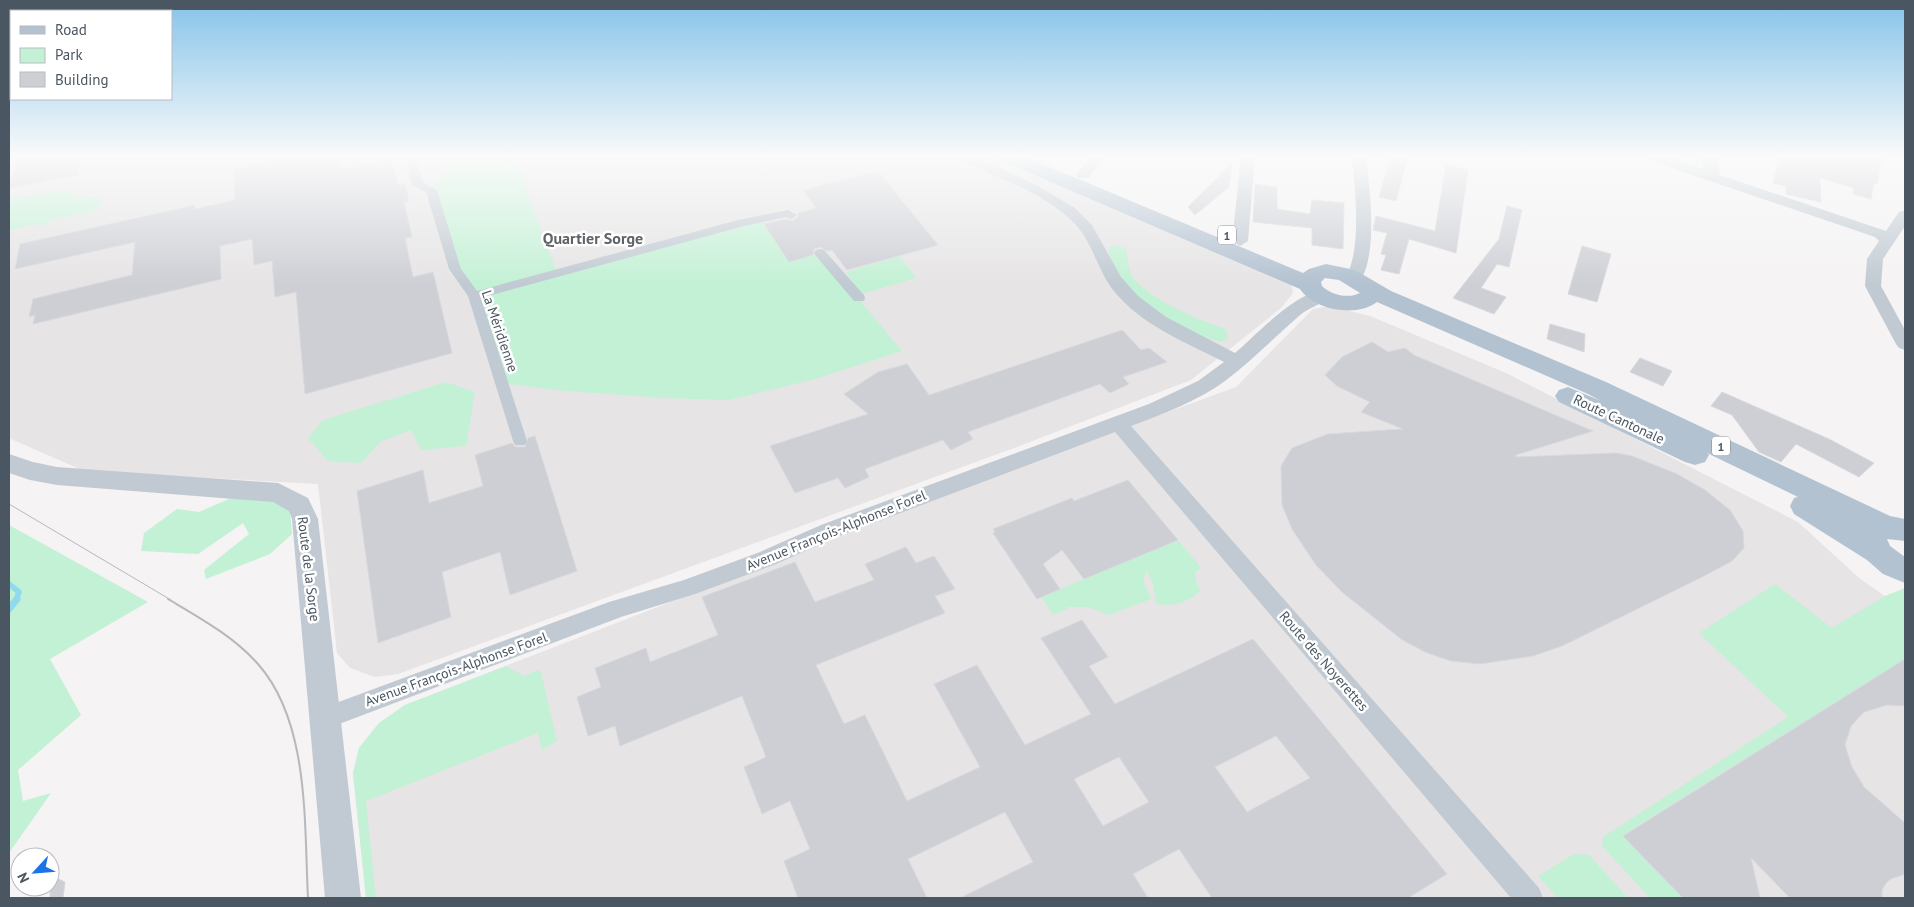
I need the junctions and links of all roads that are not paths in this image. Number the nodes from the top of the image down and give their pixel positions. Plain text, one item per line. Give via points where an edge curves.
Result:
1 (433, 199) edge
2 (1047, 199) edge
3 (1106, 199) edge
4 (1141, 199) edge
5 (1244, 199) edge
6 (1364, 199) edge
7 (1779, 199) edge
8 (791, 215) dead end
9 (1905, 215) edge
10 (1240, 241) junction
11 (1888, 242) junction
12 (1905, 243) edge
13 (820, 253) dead end
14 (1329, 272) junction
15 (1315, 290) junction
16 (1360, 290) junction
17 (474, 296) junction
18 (859, 298) dead end
19 (1905, 344) edge
20 (1238, 362) junction
21 (1118, 423) junction
22 (520, 441) dead end
23 (9, 463) edge
24 (1889, 536) edge
25 (1905, 571) edge
26 (326, 718) junction
27 (343, 898) edge
28 (1530, 898) edge

1 - 17 street, La Méridienne via 455,268
2 - 20 street via 1071,212 1095,239 1114,279 1134,303
3 - 15 main road, 1
4 - 10 main road, 1
5 - 10 street
6 - 16 street
7 - 11 street via 1881,234
8 - 17 street via 742,223
9 - 11 street
10 - 14 main road, 1
11 - 12 street
11 - 19 street via 1875,259 1873,286
13 - 18 street
14 - 15 main road via 1313,276
14 - 16 main road
15 - 16 main road
15 - 20 street, Avenue François-Alphonse Forel via 1304,304
16 - 24 main road, Route Cantonale / 1 via 1606,392
17 - 22 street, La Méridienne
20 - 21 street, Avenue François-Alphonse Forel via 1205,385
21 - 26 street, Avenue François-Alphonse Forel via 829,531 768,558 687,588 617,609
21 - 28 street, Route des Noyerettes
23 - 26 street, Route de la Sorge via 30,471 66,477 278,493 298,505 305,519
24 - 25 main road, Route Cantonale via 1885,560
26 - 27 street, Route de la Sorge

